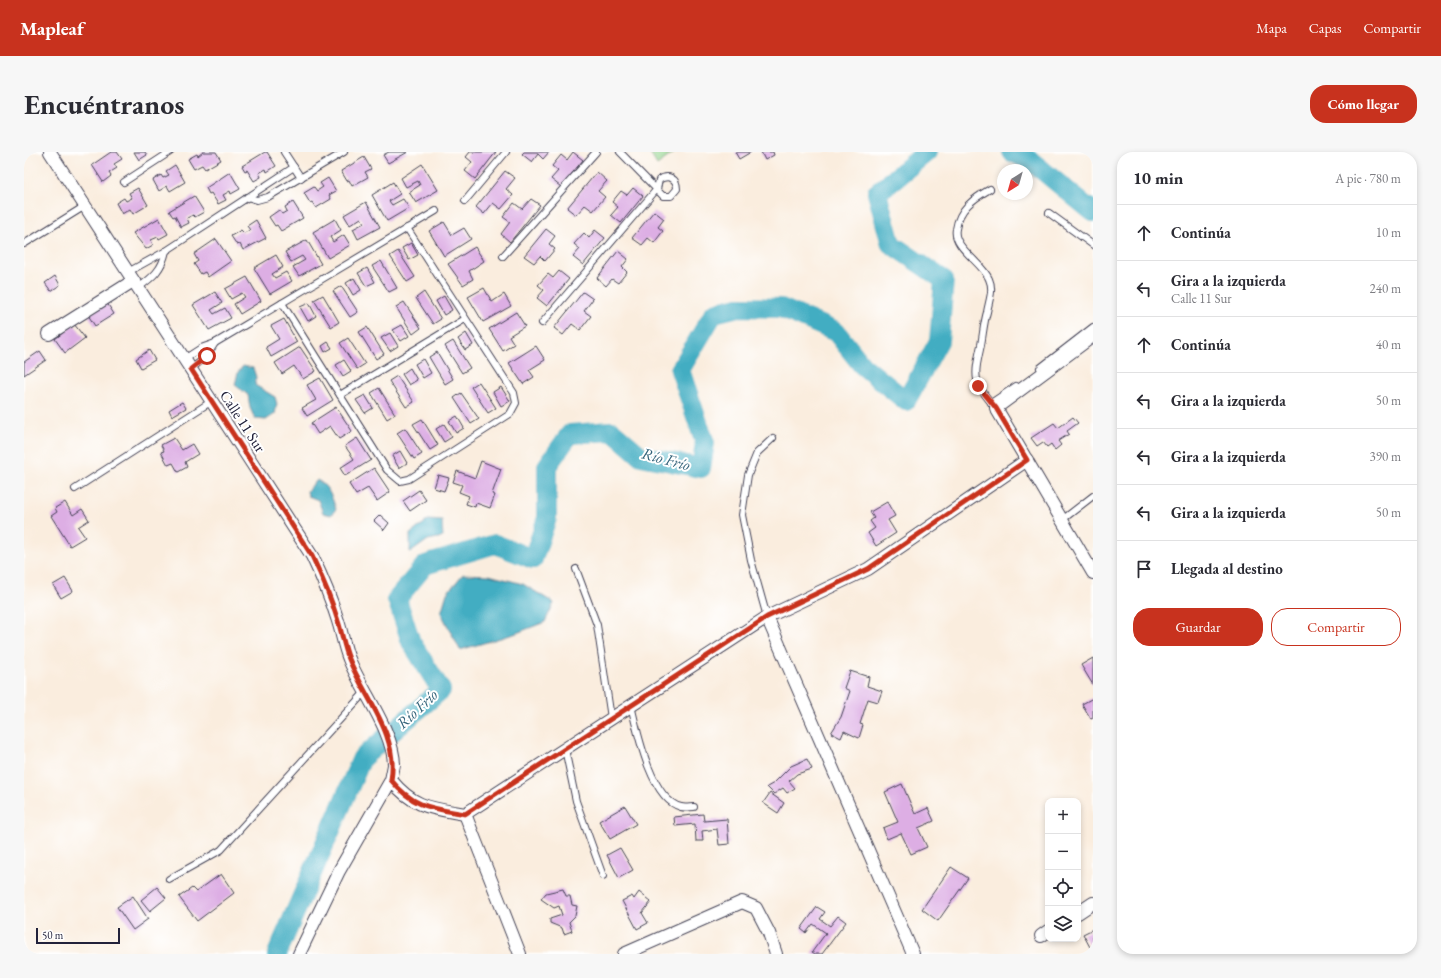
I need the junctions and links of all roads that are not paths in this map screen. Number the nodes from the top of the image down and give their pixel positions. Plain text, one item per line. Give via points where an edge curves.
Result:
1 (50, 152) edge
2 (170, 152) edge
3 (284, 152) edge
4 (344, 152) edge
5 (506, 152) edge
6 (596, 152) edge
7 (620, 152) edge
8 (294, 167) junction
9 (301, 178) junction
10 (124, 182) dead end
11 (990, 189) dead end
12 (247, 197) junction
13 (465, 201) dead end
14 (85, 206) junction
15 (436, 211) dead end
16 (1049, 213) dead end
17 (407, 228) junction
18 (24, 244) edge
19 (1093, 245) edge
20 (166, 251) junction
21 (503, 256) dead end
22 (133, 280) junction
23 (282, 303) junction
24 (465, 319) junction
25 (542, 324) dead end
26 (1093, 327) edge
27 (49, 334) dead end
28 (1093, 336) edge
29 (215, 343) junction
30 (188, 364) junction
31 (340, 395) junction
32 (212, 401) junction
33 (994, 405) junction
34 (773, 438) dead end
35 (1027, 460) junction
36 (74, 489) dead end
37 (1093, 496) edge
38 (1062, 520) junction
39 (576, 569) dead end
40 (1093, 573) edge
41 (767, 617) junction
42 (365, 692) junction
43 (631, 705) junction
44 (611, 718) junction
45 (564, 749) junction
46 (391, 780) junction
47 (694, 808) dead end
48 (465, 814) junction
49 (603, 876) dead end
50 (169, 879) dead end
51 (1093, 903) edge
52 (1081, 911) edge
53 (299, 954) edge
54 (520, 954) edge
55 (624, 954) edge
56 (776, 954) edge
57 (913, 954) edge

1 - 14 street, Calle 11 Sur
2 - 10 lane
3 - 8 lane
4 - 9 lane
5 - 13 lane
6 - 21 lane
7 - 25 lane via 657,188
8 - 9 lane
8 - 12 lane
9 - 12 lane via 268,197 257,200
11 - 33 lane via 974,198 961,213 955,231 957,241 989,278 992,293 975,370 978,386
12 - 20 lane
14 - 18 lane
14 - 22 street, Calle 11 Sur
15 - 17 lane
16 - 19 lane
17 - 23 lane
17 - 24 lane
20 - 22 lane
20 - 22 lane via 155,276
22 - 27 street
22 - 30 street, Calle 11 Sur
23 - 29 lane
23 - 31 lane
24 - 31 lane
24 - 31 lane via 514,393 516,403 510,414 409,479 400,481 387,470
26 - 33 lane
28 - 33 street
29 - 30 lane via 201,348
29 - 30 lane via 207,356
30 - 32 street, Calle 11 Sur
32 - 36 lane
32 - 42 street, Calle 11 Sur via 312,556 336,613 348,657
33 - 35 street
34 - 41 lane via 757,453 748,475 742,515 750,560
35 - 38 street
35 - 41 street via 868,569
37 - 38 lane
38 - 40 street
39 - 44 lane via 597,624
41 - 43 street
41 - 57 street
42 - 46 street, Calle 11 Sur via 392,750 394,765
42 - 50 lane via 221,850
43 - 44 street
43 - 47 lane via 641,749 648,768 662,792 674,804
44 - 45 street
45 - 48 street
45 - 49 lane via 576,801
46 - 48 street via 400,792 412,801
46 - 53 street via 339,871
48 - 54 street
51 - 52 street
55 - 56 street via 742,902 756,908

